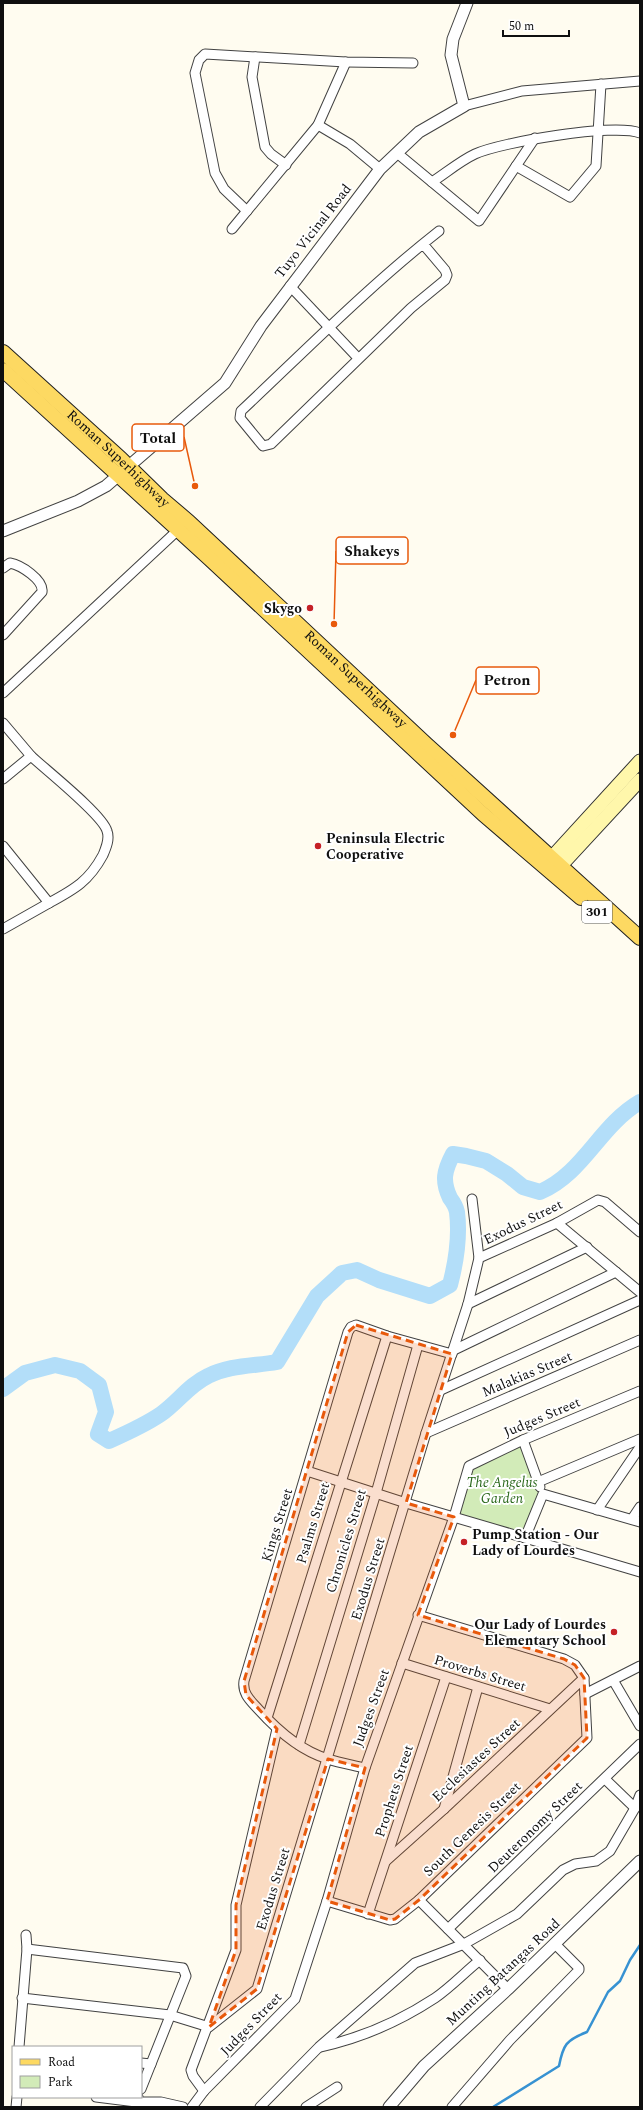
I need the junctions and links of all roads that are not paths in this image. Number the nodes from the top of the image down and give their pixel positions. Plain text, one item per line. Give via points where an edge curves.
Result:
1 (467, 3) edge
2 (255, 57) junction
3 (346, 62) junction
4 (412, 63) dead end
5 (640, 81) edge
6 (601, 84) junction
7 (464, 106) junction
8 (318, 125) junction
9 (598, 131) junction
10 (640, 133) edge
11 (535, 138) junction
12 (397, 153) junction
13 (286, 165) junction
14 (516, 166) junction
15 (380, 169) junction
16 (432, 182) junction
17 (247, 211) junction
18 (232, 230) dead end
19 (440, 231) dead end
20 (423, 244) junction
21 (290, 286) junction
22 (330, 328) junction
23 (3, 352) edge
24 (358, 358) junction
25 (3, 370) edge
26 (123, 471) junction
27 (178, 530) junction
28 (3, 531) edge
29 (3, 568) edge
30 (3, 635) edge
31 (3, 693) edge
32 (3, 723) edge
33 (31, 756) junction
34 (640, 762) edge
35 (3, 779) edge
36 (640, 780) edge
37 (3, 846) edge
38 (552, 866) junction
39 (49, 903) junction
40 (3, 928) edge
41 (640, 938) edge
42 (640, 950) edge
43 (472, 1199) dead end
44 (557, 1223) junction
45 (640, 1232) edge
46 (587, 1247) junction
47 (478, 1258) junction
48 (616, 1272) junction
49 (640, 1292) edge
50 (640, 1300) edge
51 (468, 1304) junction
52 (387, 1336) junction
53 (640, 1340) edge
54 (418, 1345) junction
55 (453, 1352) junction
56 (441, 1390) junction
57 (640, 1391) edge
58 (426, 1433) junction
59 (640, 1439) edge
60 (524, 1440) junction
61 (640, 1446) edge
62 (308, 1471) junction
63 (341, 1482) junction
64 (538, 1482) junction
65 (376, 1492) junction
66 (543, 1494) junction
67 (406, 1503) junction
68 (640, 1507) edge
69 (598, 1510) junction
70 (454, 1517) junction
71 (636, 1520) edge
72 (526, 1538) junction
73 (640, 1572) edge
74 (418, 1615) junction
75 (402, 1663) junction
76 (640, 1666) edge
77 (446, 1677) junction
78 (584, 1678) junction
79 (613, 1680) junction
80 (478, 1687) junction
81 (585, 1694) junction
82 (550, 1709) junction
83 (638, 1716) edge
84 (267, 1718) junction
85 (640, 1726) edge
86 (277, 1729) junction
87 (640, 1744) edge
88 (298, 1745) junction
89 (328, 1759) junction
90 (365, 1768) junction
91 (605, 1779) junction
92 (640, 1795) edge
93 (635, 1808) junction
94 (443, 1810) junction
95 (640, 1860) edge
96 (386, 1861) junction
97 (419, 1900) junction
98 (327, 1901) junction
99 (368, 1914) junction
100 (448, 1929) junction
101 (26, 1935) dead end
102 (464, 1944) junction
103 (555, 1944) junction
104 (27, 1949) junction
105 (480, 1960) junction
106 (508, 1989) junction
107 (22, 1998) junction
108 (170, 2015) junction
109 (209, 2027) junction
110 (19, 2046) edge
111 (319, 2047) junction
112 (142, 2063) edge
113 (152, 2064) junction
114 (142, 2087) edge
115 (337, 2087) dead end
116 (204, 2091) junction
117 (116, 2098) edge
118 (137, 2099) edge
119 (183, 2107) edge
120 (192, 2107) edge
121 (260, 2107) edge
122 (306, 2107) edge
123 (388, 2107) edge
124 (452, 2107) edge

1 - 7 street via 453,39 451,56
2 - 3 street
2 - 13 street via 252,77 265,147
2 - 17 street via 205,54 199,60 195,73 215,173 224,189
3 - 4 street
3 - 8 street
5 - 6 street
6 - 7 street via 522,91
6 - 9 street
7 - 12 street, Tuyo Vicinal Road via 419,132
8 - 13 street
8 - 15 street via 355,148
9 - 10 street
9 - 11 street
9 - 14 street via 596,166 570,197
11 - 14 street
11 - 16 street via 475,154
12 - 15 street, Tuyo Vicinal Road
12 - 16 street
13 - 17 street
14 - 16 street via 479,221
15 - 21 street, Tuyo Vicinal Road
17 - 18 street
19 - 20 street
20 - 22 street via 382,277
20 - 24 street via 445,270 445,280
21 - 22 street
21 - 26 street, Tuyo Vicinal Road via 225,383
22 - 24 street
22 - 24 street via 241,411 240,418 263,446 271,444
23 - 26 main road, Roman Superhighway / 301
25 - 26 main road, Roman Superhighway / 301
26 - 27 main road, Roman Superhighway / 301
26 - 28 street, Tuyo Vicinal Road via 106,486 78,502
26 - 38 main road, Roman Superhighway / 301
27 - 31 street
27 - 38 main road, Roman Superhighway / 301 via 483,814
29 - 30 street via 15,564 40,581 43,587 42,592
32 - 33 street
33 - 35 street
33 - 39 street via 91,810 108,831 108,842 95,869 77,888
34 - 38 main road
36 - 38 main road
37 - 39 street
38 - 41 main road, Roman Superhighway / 301
38 - 42 main road, Roman Superhighway / 301
39 - 40 street
43 - 47 street
44 - 45 street, Exodus Street via 598,1200 605,1202
44 - 46 street
44 - 47 street, Exodus Street
46 - 48 street
46 - 51 street
47 - 51 street, Exodus Street
48 - 49 street
48 - 55 street
50 - 56 street
51 - 55 street, Exodus Street
52 - 54 street, Kings Street
52 - 62 street, Kings Street via 356,1325 348,1332
52 - 63 street, Psalms Street
53 - 58 street, Malakias Street
54 - 55 street, Kings Street
54 - 65 street, Chronicles Street
55 - 56 street, Exodus Street
56 - 58 street, Exodus Street
57 - 60 street, Judges Street
58 - 67 street, Exodus Street
59 - 64 street
60 - 64 street
60 - 70 street, Judges Street via 469,1466
61 - 69 street
62 - 63 street
62 - 84 street, Kings Street via 244,1681 246,1695
63 - 65 street
63 - 84 street, Psalms Street
64 - 66 street
65 - 67 street
65 - 88 street, Chronicles Street
66 - 69 street
66 - 72 street
67 - 70 street
67 - 89 street, Exodus Street
68 - 71 street
69 - 71 street
70 - 72 street
70 - 74 street, Judges Street
72 - 73 street
74 - 75 street, Judges Street
74 - 78 street via 564,1659 575,1665
75 - 77 street, Proverbs Street
75 - 90 street, Judges Street
76 - 79 street
77 - 80 street, Proverbs Street
77 - 96 street, Prophets Street
78 - 81 street, South Genesis Street
78 - 82 street, Ecclesiastes Street
79 - 81 street
79 - 83 street
80 - 82 street, Proverbs Street
80 - 94 street
81 - 97 street, South Genesis Street via 587,1738
82 - 94 street, Ecclesiastes Street
83 - 85 street
84 - 86 street, Kings Street
86 - 88 street, Kings Street
86 - 109 street via 236,1905 236,1950
87 - 91 street, Deuteronomy Street
88 - 89 street, Kings Street
89 - 90 street, Kings Street
89 - 109 street, Exodus Street via 257,1989
90 - 98 street, Judges Street
91 - 93 street
91 - 100 street, Deuteronomy Street
92 - 93 street
93 - 102 street via 610,1851 596,1861 575,1864 563,1870 516,1914
94 - 96 street, Ecclesiastes Street
95 - 103 street, Munting Batangas Road
96 - 99 street, Prophets Street
97 - 99 street, South Genesis Street via 395,1919
97 - 100 street
98 - 99 street, South Genesis Street
98 - 116 street, Judges Street via 295,1999
100 - 102 street
101 - 104 street
102 - 105 street
102 - 111 street via 415,1963
103 - 106 street, Munting Batangas Road
103 - 124 street via 579,1970 510,2040
104 - 107 street
104 - 108 street via 183,1968 186,1976
105 - 106 street
105 - 111 street via 436,1997 394,2022 348,2041
106 - 123 street, Munting Batangas Road via 424,2066
107 - 108 street
107 - 110 street
108 - 109 street
108 - 113 street
109 - 116 street via 191,2070
111 - 121 street
112 - 113 street
113 - 114 street
115 - 122 street
116 - 120 street, Judges Street
117 - 118 street
118 - 119 street

